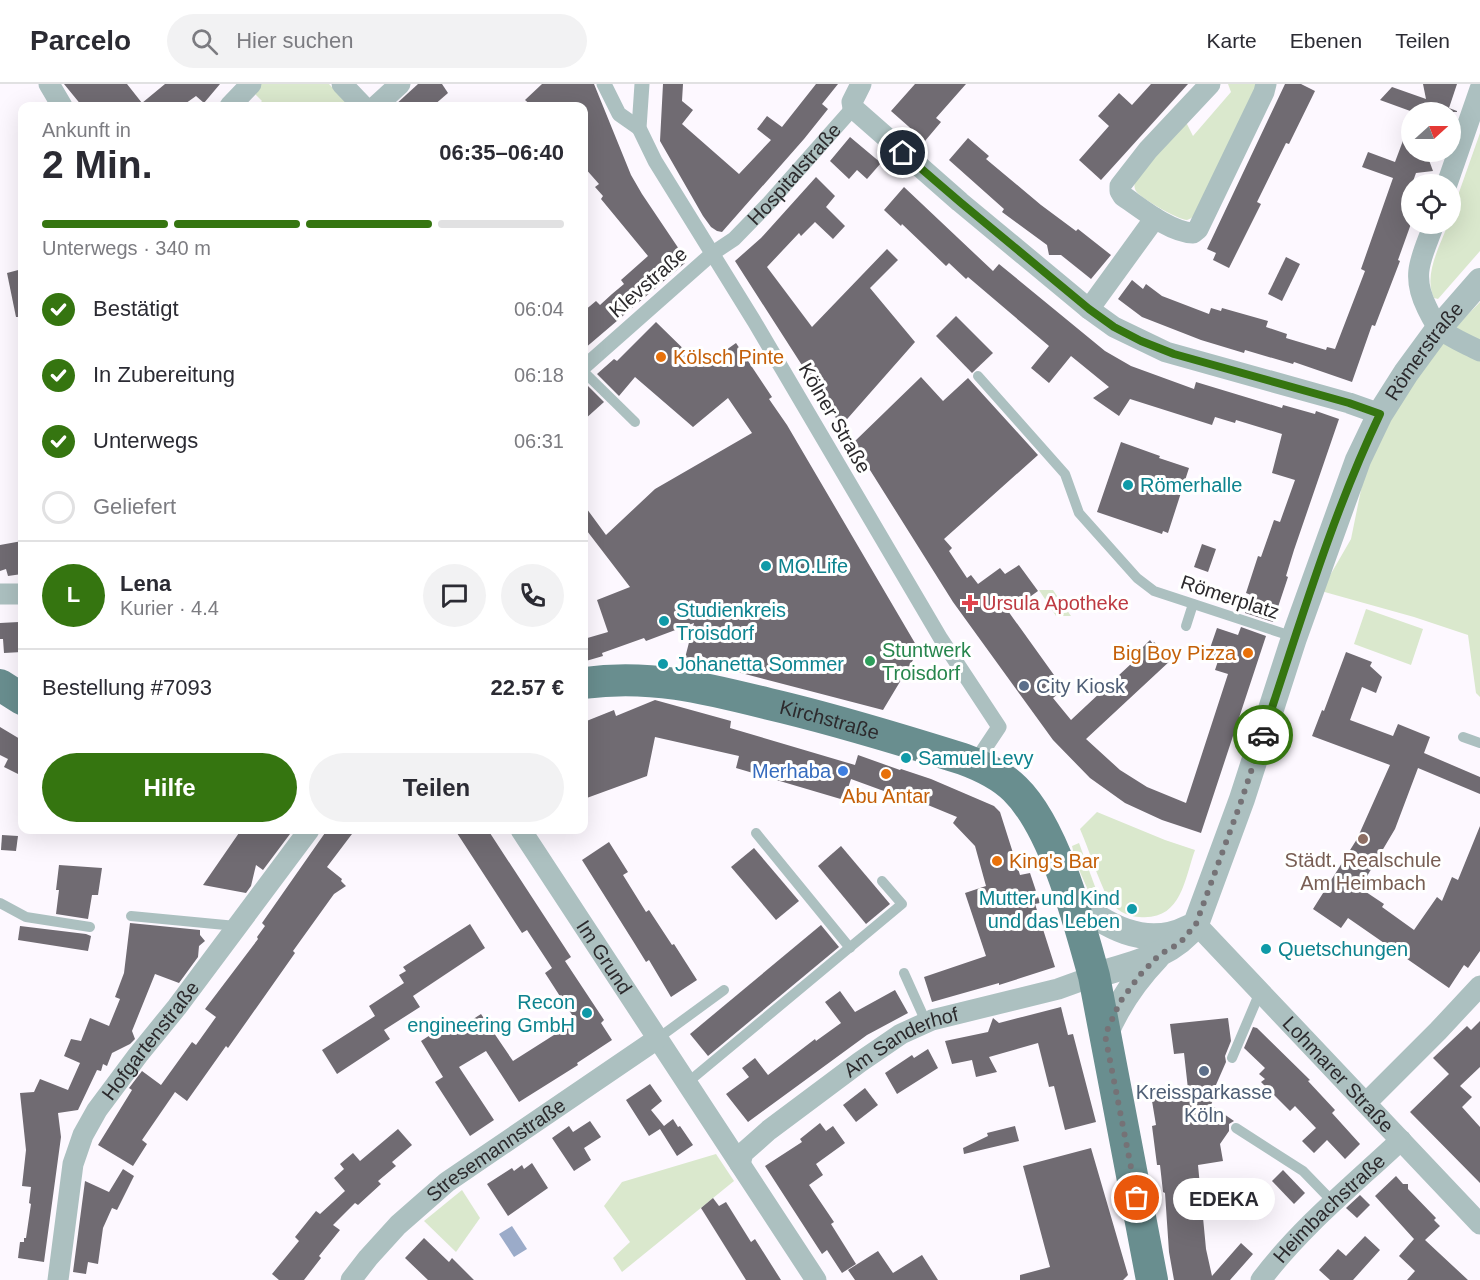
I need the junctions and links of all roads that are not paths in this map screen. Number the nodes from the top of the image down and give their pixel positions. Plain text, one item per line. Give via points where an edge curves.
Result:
1 (49, 84) edge
2 (251, 84) edge
3 (342, 84) edge
4 (400, 84) edge
5 (604, 84) edge
6 (642, 84) edge
7 (861, 84) edge
8 (1210, 84) edge
9 (1266, 84) edge
10 (1480, 89) edge
11 (60, 102) edge
12 (234, 102) edge
13 (359, 102) edge
14 (380, 102) edge
15 (853, 108) junction
16 (639, 128) junction
17 (1450, 174) edge
18 (1155, 218) junction
19 (1431, 234) edge
20 (713, 253) junction
21 (1480, 281) edge
22 (1089, 309) junction
23 (1438, 328) junction
24 (1480, 351) edge
25 (588, 363) edge
26 (588, 376) edge
27 (978, 376) dead end
28 (1380, 414) junction
29 (635, 423) dead end
30 (0, 594) edge
31 (18, 594) edge
32 (1193, 604) junction
33 (1186, 626) dead end
34 (1294, 638) junction
35 (588, 683) edge
36 (0, 685) edge
37 (18, 696) edge
38 (1463, 737) dead end
39 (1480, 743) edge
40 (975, 763) junction
41 (306, 834) edge
42 (523, 834) edge
43 (756, 834) dead end
44 (882, 881) dead end
45 (1070, 898) junction
46 (0, 903) edge
47 (131, 916) dead end
48 (1196, 924) junction
49 (236, 926) junction
50 (90, 927) dead end
51 (850, 948) junction
52 (1159, 955) junction
53 (904, 973) dead end
54 (1094, 976) junction
55 (1480, 986) edge
56 (724, 990) dead end
57 (1260, 992) junction
58 (926, 1022) junction
59 (1105, 1035) junction
60 (657, 1040) junction
61 (1232, 1058) dead end
62 (687, 1083) junction
63 (1366, 1103) junction
64 (1236, 1128) dead end
65 (1401, 1140) junction
66 (740, 1164) junction
67 (1334, 1203) junction
68 (1480, 1224) edge
69 (358, 1277) edge
70 (58, 1280) edge
71 (816, 1280) edge
72 (1152, 1280) edge
73 (1261, 1280) edge

1 - 11 street
2 - 12 street
3 - 13 street
4 - 14 street
5 - 16 street via 619,114
6 - 16 street, Kölner Straße
7 - 15 street, Hospitalstraße
8 - 18 street via 1120,186 1123,195
9 - 18 street via 1198,229 1186,233
10 - 17 street
15 - 20 street, Hospitalstraße via 734,239
15 - 22 street
16 - 20 street, Kölner Straße via 654,161
18 - 22 street
19 - 23 street via 1418,271 1418,285
20 - 25 street, Klevstraße
20 - 40 street, Kölner Straße via 941,639 999,727
21 - 23 street, Römerstraße
22 - 28 street via 1114,327 1166,352
23 - 24 street
23 - 28 street, Römerstraße
26 - 29 lane
27 - 32 lane, Römerplatz via 1065,474 1079,513 1137,578 1154,591
28 - 34 street, Römerstraße via 1358,460
30 - 31 street
32 - 33 lane
32 - 34 lane, Römerplatz
34 - 48 street, Römerstraße
35 - 40 main road, Kirchstraße via 698,675 796,710
36 - 37 main road
38 - 39 lane
40 - 45 main road, Kirchstraße via 1015,788 1033,811
41 - 49 street, Hofgartenstraße
42 - 60 street, Im Grund
43 - 51 lane
44 - 51 lane via 902,904
45 - 48 street via 1109,926 1131,934 1172,935
45 - 54 main road, Kirchstraße
46 - 50 lane via 26,916
47 - 49 lane
48 - 52 street, Römerstraße via 1180,943
48 - 57 street, Lohmarer Straße
49 - 70 street, Hofgartenstraße via 100,1106 83,1135 73,1164
51 - 62 lane
52 - 54 street, Römerstraße
52 - 59 street via 1128,990
53 - 58 lane
54 - 58 street, Am Sanderhof via 1058,989
54 - 59 main road, Kirchstraße
55 - 63 street
56 - 60 lane
57 - 61 lane
57 - 63 street, Lohmarer Straße
58 - 66 street, Am Sanderhof via 881,1047 769,1130 743,1153
59 - 72 main road, Kirchstraße
60 - 62 street, Im Grund
60 - 69 street, Stresemannstraße via 447,1182 398,1225
62 - 66 street, Im Grund
63 - 65 street, Lohmarer Straße
64 - 67 lane via 1303,1171
65 - 67 street, Heimbachstraße
65 - 68 street, Lohmarer Straße
66 - 71 street, Im Grund
67 - 73 street, Heimbachstraße

